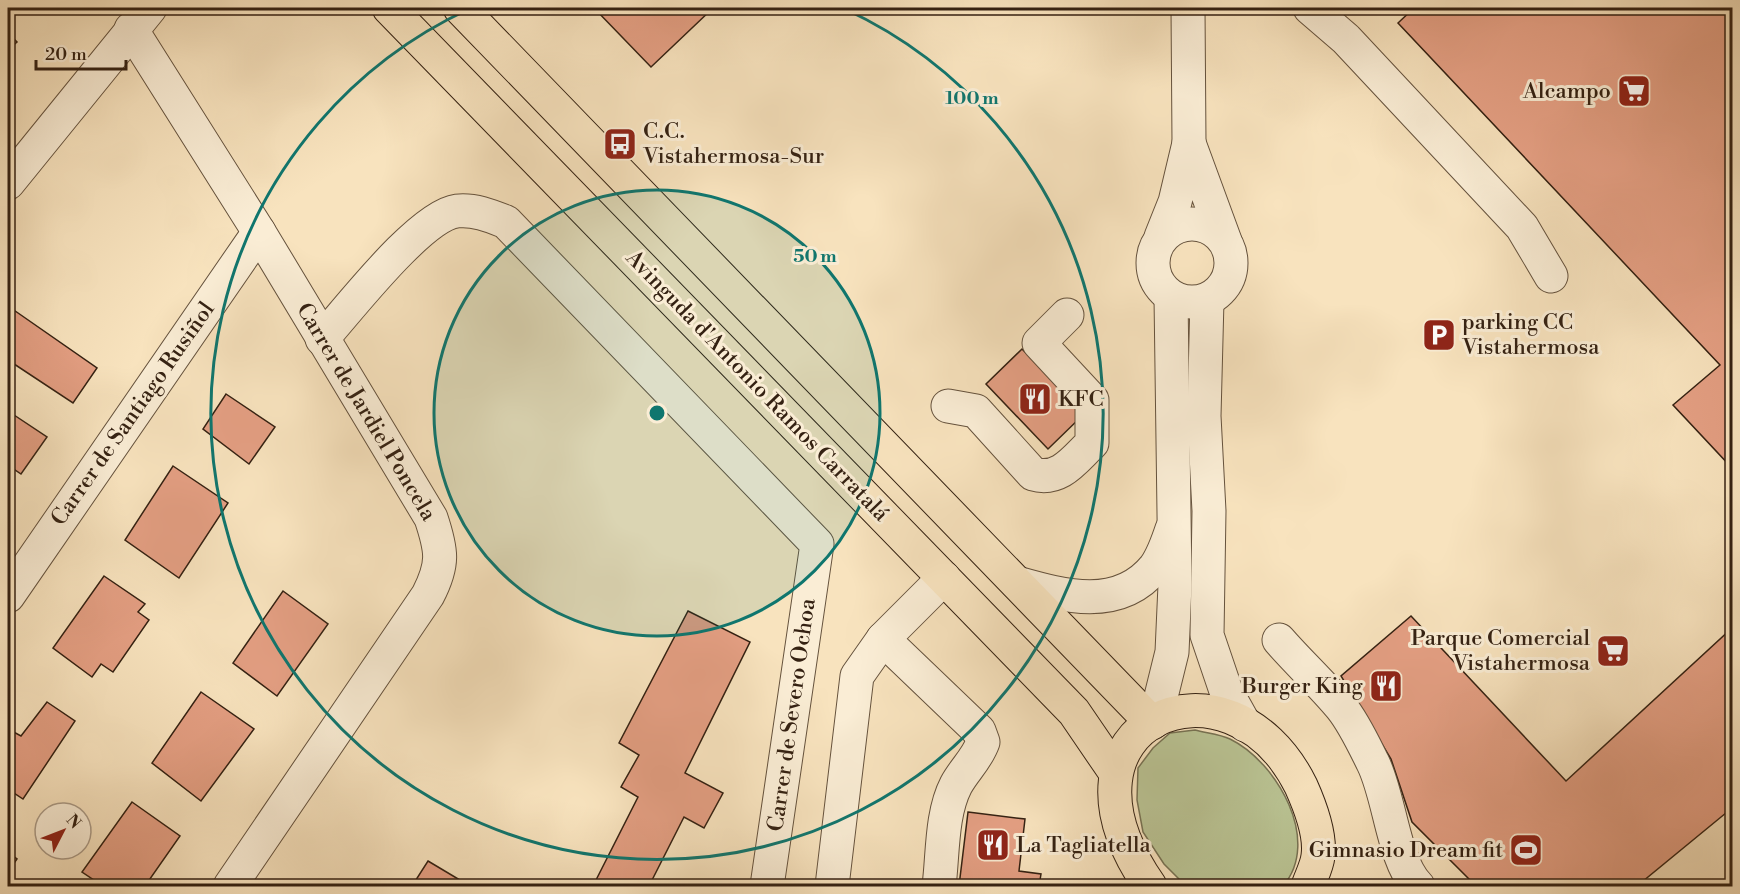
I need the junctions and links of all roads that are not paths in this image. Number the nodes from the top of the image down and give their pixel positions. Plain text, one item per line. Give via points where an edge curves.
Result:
1 (389, 8) edge
2 (460, 8) edge
3 (1188, 8) edge
4 (1328, 14) edge
5 (140, 18) edge
6 (1190, 143) junction
7 (8, 183) edge
8 (259, 232) junction
9 (1161, 237) junction
10 (1225, 241) junction
11 (1551, 276) dead end
12 (1171, 297) junction
13 (1207, 300) junction
14 (1067, 315) dead end
15 (322, 339) junction
16 (948, 406) dead end
17 (1176, 519) junction
18 (944, 578) junction
19 (1017, 583) junction
20 (8, 596) edge
21 (883, 639) junction
22 (1279, 640) dead end
23 (1153, 722) junction
24 (1245, 725) junction
25 (1116, 772) junction
26 (1313, 872) edge
27 (230, 886) edge
28 (767, 886) edge
29 (832, 886) edge
30 (939, 886) edge
31 (1150, 886) edge
32 (1335, 886) edge
33 (1418, 886) edge

1 - 18 main road, Avinguda d'Antonio Ramos Carratalá
2 - 19 main road
3 - 6 street
4 - 11 street via 1346,39 1522,226
5 - 7 street
5 - 8 street, Carrer de Jardiel Poncela
6 - 9 street via 1175,202
6 - 10 street
8 - 15 street, Carrer de Jardiel Poncela
8 - 20 street, Carrer de Santiago Rusiñol
9 - 10 street via 1173,228 1201,224 1215,230
9 - 12 street via 1152,261 1154,276
10 - 13 street via 1232,265 1228,279
12 - 13 street via 1189,302
12 - 17 street
13 - 24 street via 1207,635 1226,691
14 - 16 street via 1039,343 1092,400 1092,443 1058,474 1045,478 1033,474 975,411
15 - 27 street, Carrer de Jardiel Poncela via 431,518 440,546 440,572
15 - 28 street, Carrer de Severo Ochoa via 434,220 457,211 481,213 506,222 817,544
17 - 19 street via 1155,567 1136,584 1106,597 1064,597
17 - 23 street via 1172,652
18 - 21 street
18 - 25 main road, Avinguda d'Antonio Ramos Carratalá via 1074,712
19 - 23 main road
21 - 29 street via 857,676
21 - 30 street via 979,731 983,742 950,802
22 - 33 street via 1342,708 1358,735 1389,805 1403,863
23 - 24 main road via 1170,713 1204,711
23 - 25 main road via 1124,750
24 - 26 main road via 1273,747 1293,772 1307,800 1315,828
25 - 31 main road via 1113,796 1118,826 1132,860
26 - 32 main road

